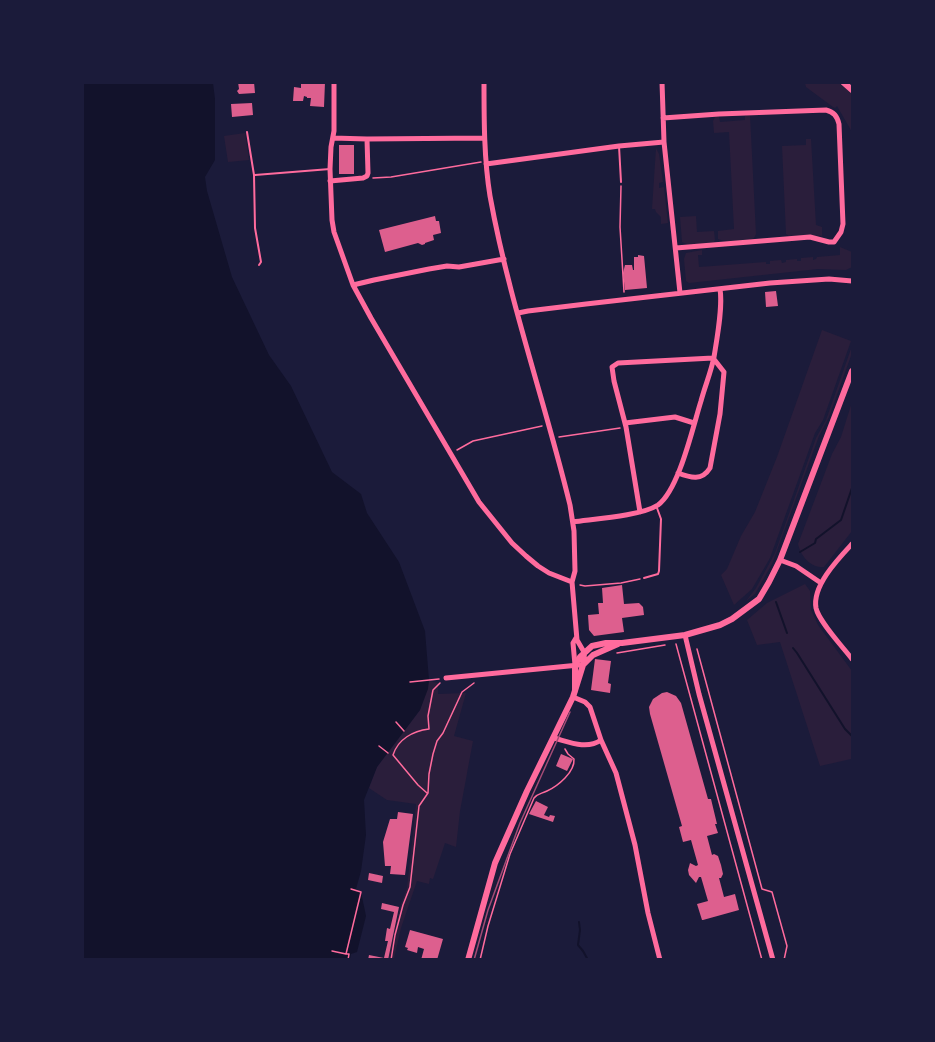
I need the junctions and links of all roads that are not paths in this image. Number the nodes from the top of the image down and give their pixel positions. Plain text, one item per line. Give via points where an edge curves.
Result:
1 (334, 82) edge
2 (484, 82) edge
3 (662, 82) edge
4 (843, 82) edge
5 (852, 90) edge
6 (663, 118) junction
7 (247, 132) dead end
8 (333, 138) junction
9 (484, 138) junction
10 (367, 139) junction
11 (664, 142) junction
12 (619, 146) junction
13 (486, 162) junction
14 (330, 169) junction
15 (254, 176) junction
16 (330, 181) junction
17 (621, 182) road end
18 (676, 248) junction
19 (504, 259) junction
20 (259, 265) dead end
21 (852, 281) edge
22 (353, 285) junction
23 (720, 289) junction
24 (680, 293) junction
25 (518, 313) junction
26 (713, 358) junction
27 (852, 371) edge
28 (694, 423) junction
29 (625, 425) junction
30 (678, 473) junction
31 (656, 506) junction
32 (640, 512) junction
33 (573, 522) junction
34 (852, 544) edge
35 (780, 560) junction
36 (644, 578) road end
37 (572, 582) junction
38 (821, 583) junction
39 (685, 634) junction
40 (577, 636) junction
41 (622, 643) junction
42 (584, 652) junction
43 (852, 658) edge
44 (575, 665) junction
45 (583, 665) junction
46 (446, 678) road end
47 (574, 694) junction
48 (554, 738) junction
49 (601, 740) junction
50 (468, 960) edge
51 (660, 960) edge
52 (772, 960) edge

1 - 8 street
2 - 9 street
3 - 6 street
4 - 5 street
6 - 11 street
6 - 18 street via 826,110 838,118 840,136 843,224 834,242 810,237
7 - 15 lane
8 - 10 street
8 - 14 street
9 - 10 street
9 - 13 street
10 - 16 street via 367,176
11 - 12 street
11 - 18 street
12 - 13 street
12 - 17 lane
13 - 19 street
14 - 15 lane
14 - 16 street
15 - 20 lane
16 - 22 street via 334,232
18 - 24 street
19 - 22 street
19 - 25 street
21 - 23 street via 801,280
22 - 37 street via 479,502 512,543 537,566
23 - 24 street
23 - 26 street
24 - 25 street
25 - 33 street
26 - 28 street
26 - 29 street via 618,363 612,367
26 - 30 street via 724,376 711,464 701,477
27 - 35 street
28 - 29 street via 675,417
28 - 30 street
29 - 32 street
30 - 31 street via 666,498
31 - 32 street
31 - 36 lane via 661,519 659,571
32 - 33 street
33 - 37 street
34 - 38 street
35 - 38 street
35 - 39 street via 759,599 720,625
37 - 40 street
38 - 43 street via 816,610
39 - 41 street
39 - 52 street
40 - 42 street
40 - 44 street via 573,643
41 - 42 street via 595,646
41 - 45 street via 593,655
42 - 44 street
42 - 45 street
44 - 45 street
44 - 46 street
44 - 47 street
45 - 47 street
47 - 48 street
47 - 49 street via 590,707
48 - 49 street via 576,745
48 - 50 street via 495,863
49 - 51 street via 619,784

